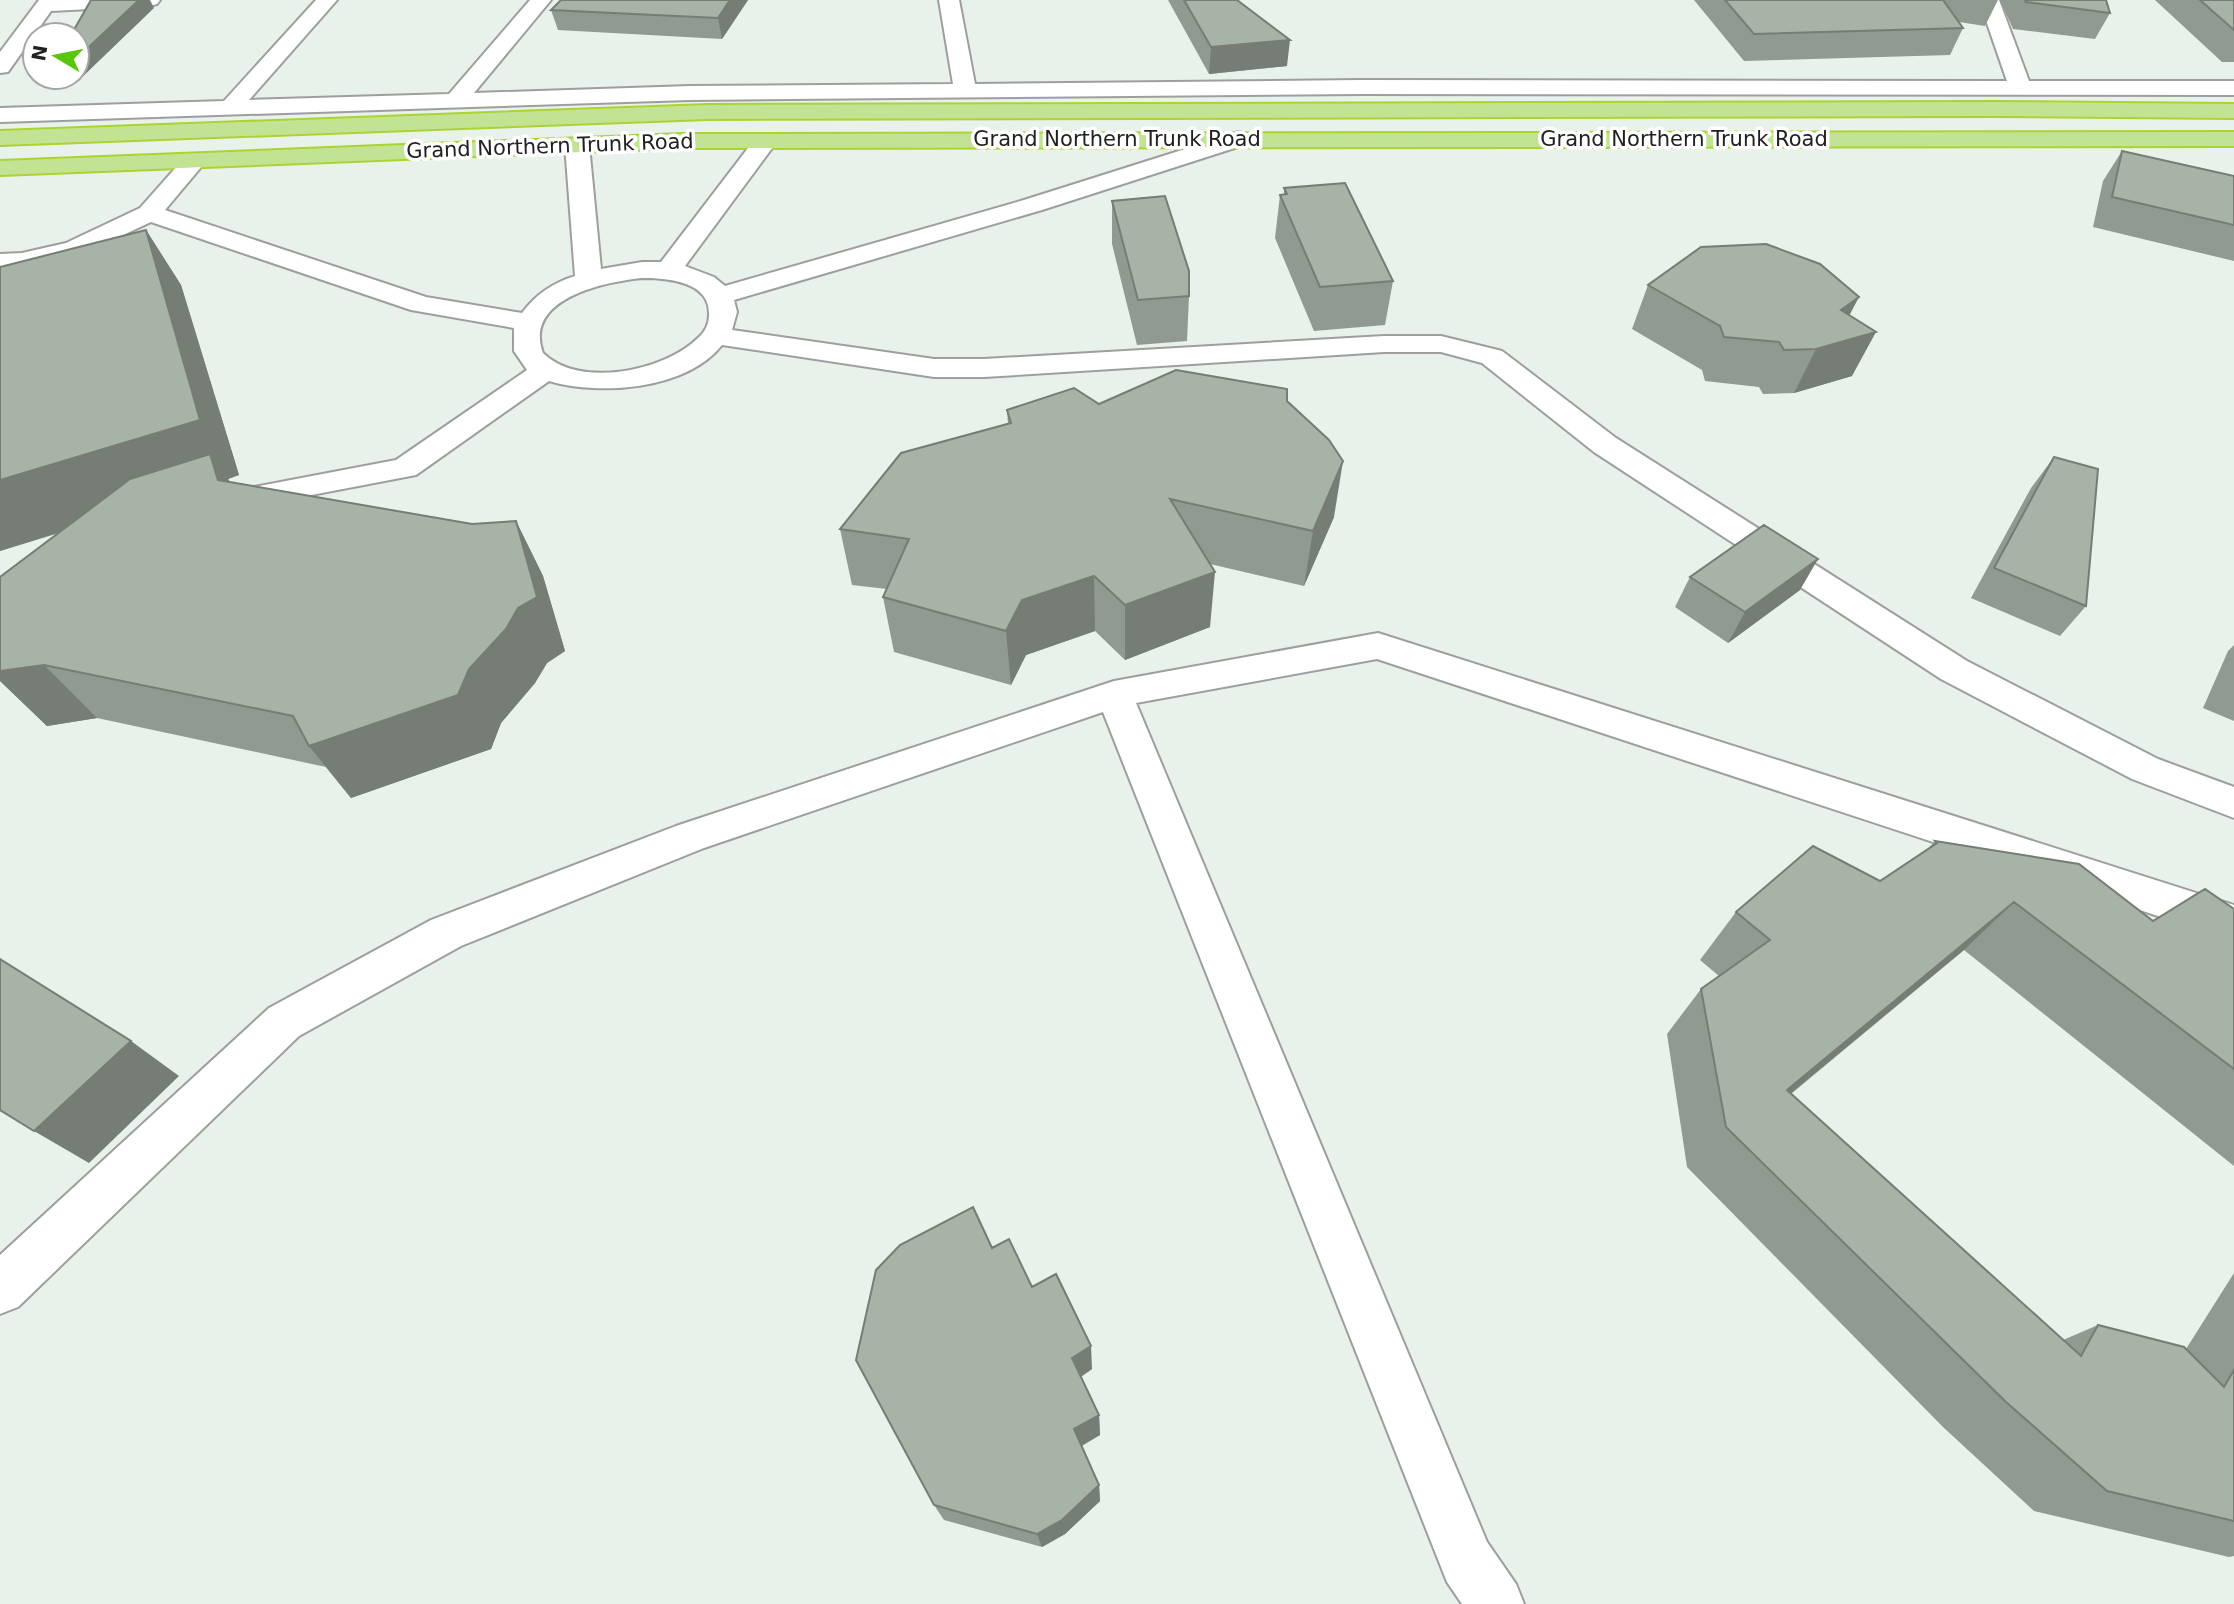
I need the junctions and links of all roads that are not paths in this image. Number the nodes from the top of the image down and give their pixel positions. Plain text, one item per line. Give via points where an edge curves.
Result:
1 (150, 0) edge
2 (327, 0) edge
3 (541, 0) edge
4 (949, 0) edge
5 (1989, 0) edge
6 (48, 2) edge
7 (0, 67) edge
8 (2020, 88) junction
9 (2234, 88) edge
10 (965, 90) junction
11 (456, 100) junction
12 (232, 106) junction
13 (2234, 111) edge
14 (0, 115) edge
15 (0, 138) edge
16 (1239, 139) junction
17 (2234, 139) edge
18 (766, 140) junction
19 (578, 145) junction
20 (195, 160) junction
21 (0, 168) edge
22 (149, 213) junction
23 (0, 262) edge
24 (668, 271) junction
25 (589, 279) junction
26 (719, 296) junction
27 (529, 322) junction
28 (716, 336) junction
29 (546, 370) junction
30 (206, 509) edge
31 (1114, 694) junction
32 (2234, 803) edge
33 (2234, 923) edge
34 (0, 1289) edge
35 (1477, 1590) edge

1 - 6 street
2 - 12 street
3 - 11 street
4 - 10 street
5 - 8 street
6 - 7 street
8 - 9 street
8 - 10 street
10 - 11 street
11 - 12 street
12 - 14 street
13 - 15 highway, Grand Northern Trunk Road via 708,112
16 - 17 highway, Grand Northern Trunk Road
16 - 18 highway, Grand Northern Trunk Road
16 - 26 street via 1033,205
18 - 19 highway, Grand Northern Trunk Road
18 - 24 street
19 - 20 highway, Grand Northern Trunk Road
19 - 25 street
20 - 21 highway, Grand Northern Trunk Road
20 - 22 street
22 - 23 street via 74,249
22 - 27 street via 421,304
24 - 25 street via 615,272
24 - 26 street via 699,280
25 - 27 street via 542,305
26 - 28 street via 723,322
27 - 29 street via 525,340 531,357
28 - 29 street via 698,354 638,378 572,379
28 - 32 street via 934,368 1384,344 1441,344 1492,357 1605,445 1954,670 2145,769
29 - 30 street via 405,468 232,500
31 - 33 street via 1378,646
31 - 34 street via 690,837 446,933 284,1022
31 - 35 street

